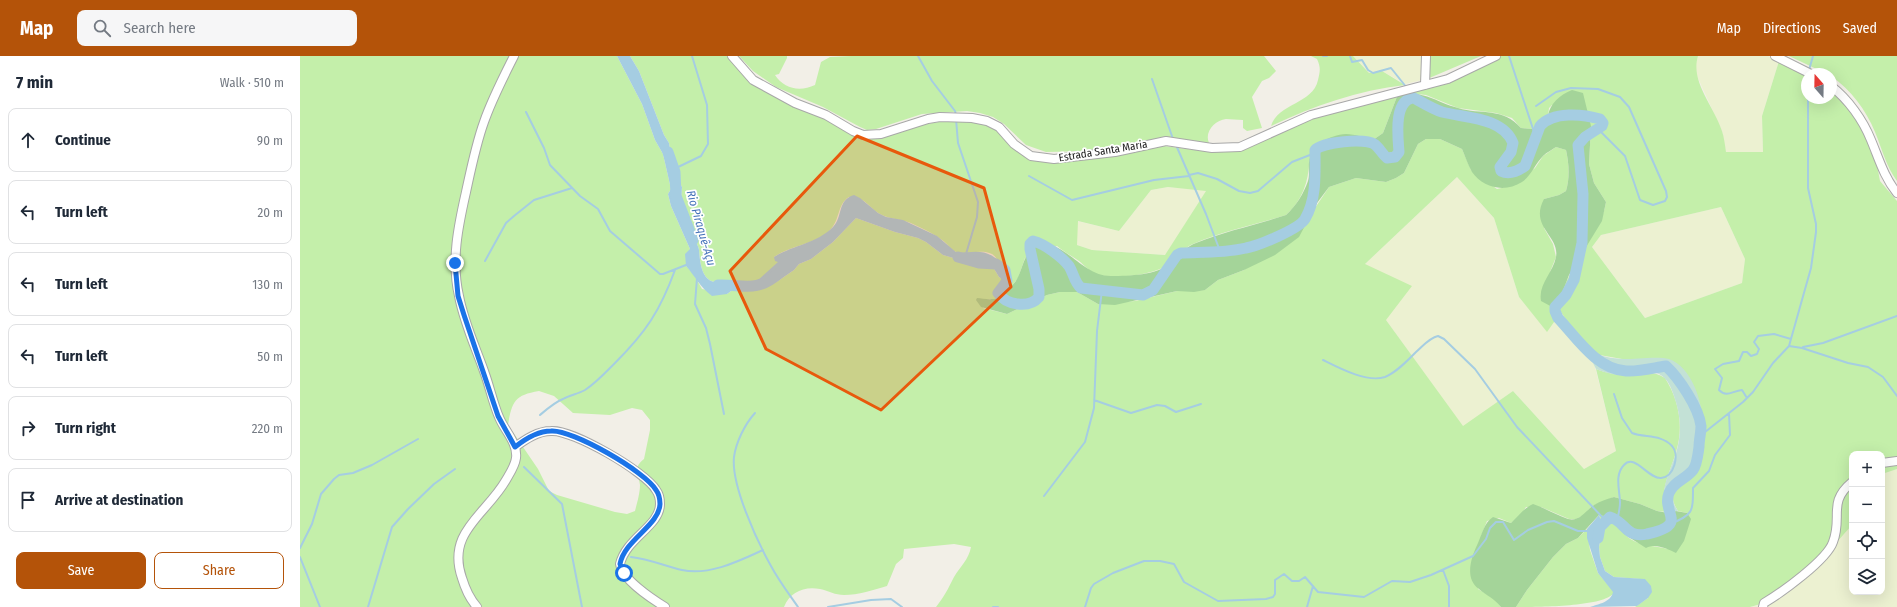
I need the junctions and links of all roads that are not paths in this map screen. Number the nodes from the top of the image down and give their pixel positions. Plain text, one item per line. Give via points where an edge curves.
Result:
1 (514, 56) edge
2 (732, 56) edge
3 (1426, 56) edge
4 (1496, 56) edge
5 (1775, 56) edge
6 (1801, 69) edge
7 (1425, 85) junction
8 (1837, 92) edge
9 (1897, 193) edge
10 (515, 447) junction
11 (1897, 461) edge
12 (1885, 463) edge
13 (1849, 485) edge
14 (477, 607) edge
15 (665, 607) edge
16 (1763, 607) edge

1 - 10 street via 484,123 462,212 455,263 458,296 464,315 498,416
2 - 7 street, Estrada Santa Maria via 753,80 863,135 881,134 940,117 972,118 999,127 1014,144 1031,156 1054,159 1115,152 1166,141 1212,148 1240,147 1311,115
3 - 7 street
4 - 7 street, Estrada Santa Maria via 1448,79
5 - 6 street
8 - 9 street via 1863,125 1872,141 1885,177
10 - 14 street via 516,457 512,469 491,502 468,528 458,547 460,573
10 - 15 street via 540,432 560,431 630,466 651,484 659,496 659,510 654,520 630,544 620,564 626,576
11 - 12 street
13 - 16 street via 1838,497 1835,535 1830,547 1802,576 1764,603

